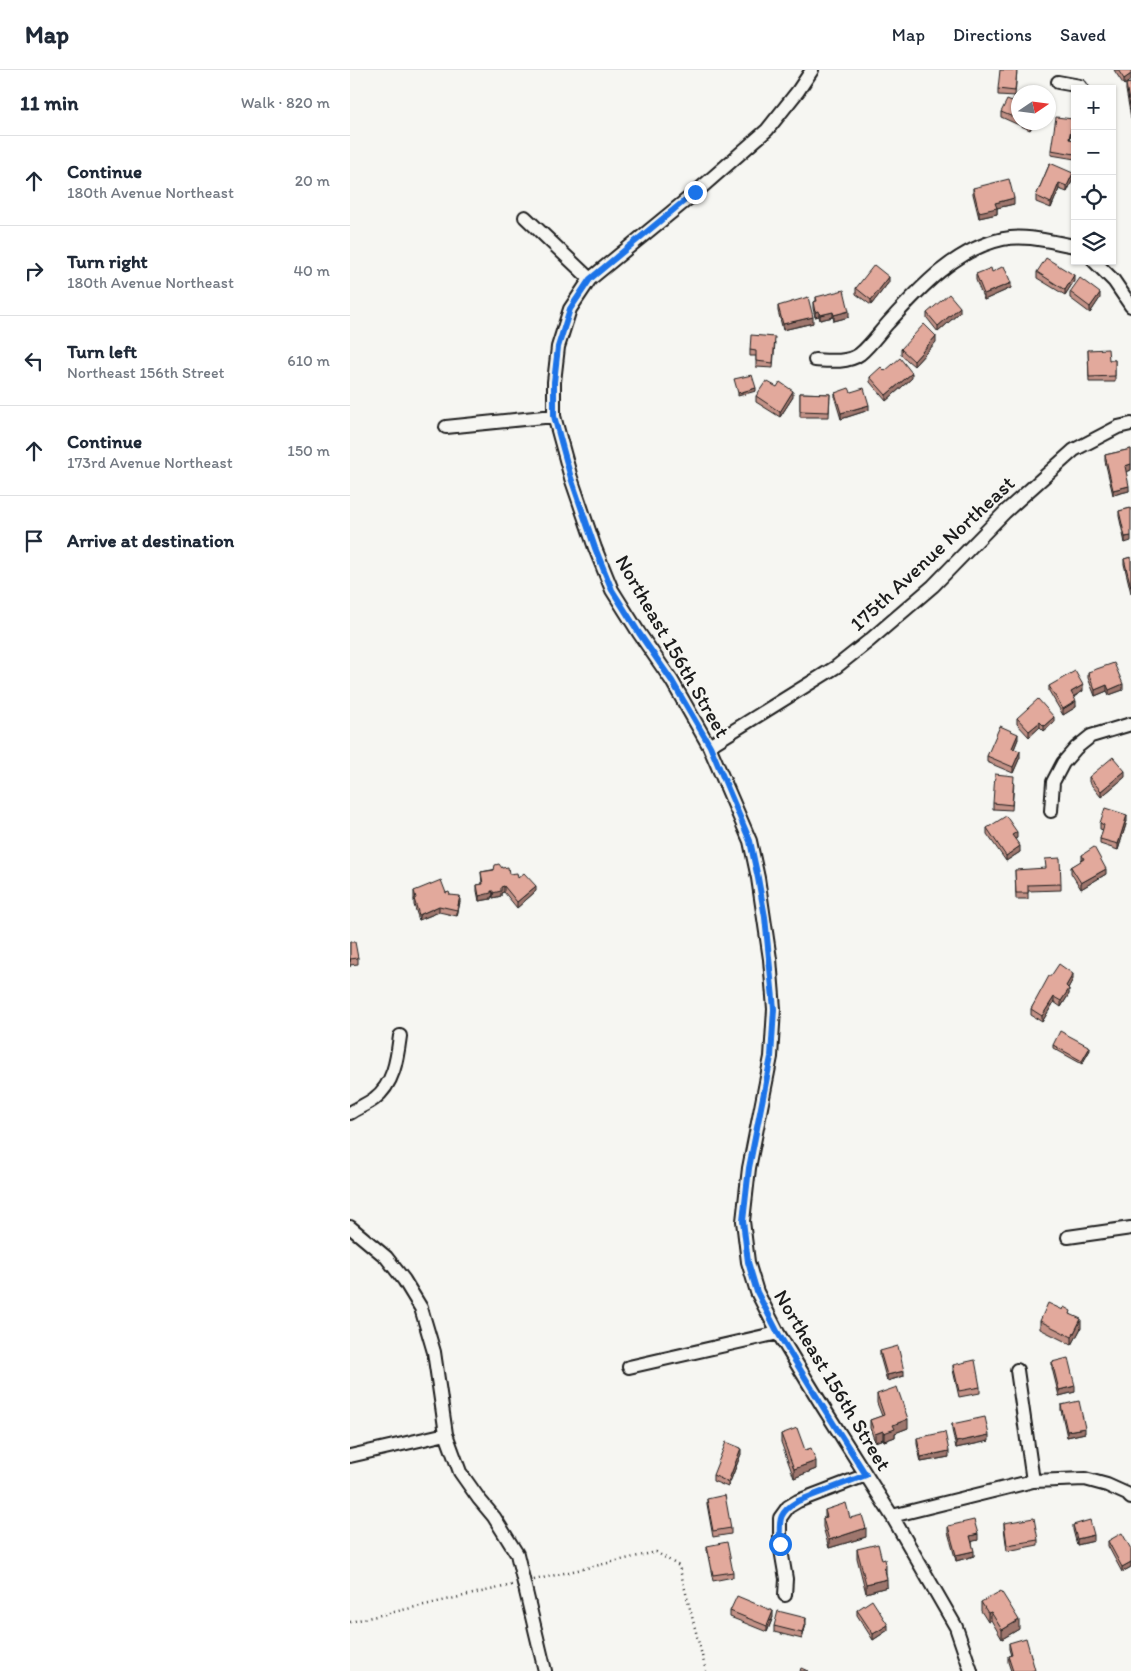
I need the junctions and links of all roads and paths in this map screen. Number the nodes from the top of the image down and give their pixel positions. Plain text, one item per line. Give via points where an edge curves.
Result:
1 (812, 70) edge
2 (1058, 82) dead end
3 (1074, 85) edge
4 (525, 217) dead end
5 (1071, 245) edge
6 (1098, 265) edge
7 (590, 279) junction
8 (1131, 306) edge
9 (815, 360) dead end
10 (554, 416) junction
11 (1131, 424) edge
12 (446, 427) dead end
13 (1131, 724) edge
14 (710, 746) junction
15 (1051, 811) dead end
16 (400, 1036) dead end
17 (350, 1113) edge
18 (350, 1226) edge
19 (1131, 1228) edge
20 (1068, 1237) dead end
21 (778, 1333) junction
22 (629, 1367) dead end
23 (1017, 1370) dead end
24 (446, 1434) junction
25 (350, 1456) edge
26 (866, 1475) junction
27 (1033, 1481) junction
28 (1131, 1498) edge
29 (892, 1516) junction
30 (524, 1582) junction
31 (785, 1595) dead end
32 (350, 1622) edge
33 (545, 1671) edge
34 (706, 1671) edge
35 (972, 1671) edge

1 - 7 street, Northeast 156th Street via 767,130
2 - 3 street
4 - 7 street
5 - 9 street via 1031,238 1004,239 980,246 950,263 913,296 859,355 834,362
6 - 8 street
7 - 10 street, Northeast 156th Street via 570,309 558,347
10 - 12 street
10 - 14 street, Northeast 156th Street via 571,478 612,590
11 - 14 street, 175th Avenue Northeast via 1118,427 1074,450 1005,512 933,586 870,640 836,666
13 - 15 street via 1091,736 1076,748 1053,782
14 - 21 street, Northeast 156th Street via 750,841 770,959 774,1009 771,1057 749,1168 743,1221 748,1262 757,1292
16 - 17 street via 395,1068 386,1088
18 - 24 street via 386,1257 421,1308 434,1352
19 - 20 street
21 - 22 street
21 - 26 street, Northeast 156th Street
23 - 27 street
24 - 25 street
24 - 30 street via 460,1472 517,1554
26 - 29 street, Northeast 156th Street
26 - 31 street via 798,1501 788,1507 780,1518
27 - 28 street via 1085,1479 1107,1485
27 - 29 street
29 - 35 street, Northeast 156th Street via 956,1627
30 - 32 path
30 - 33 street
30 - 34 path via 656,1552 680,1566

